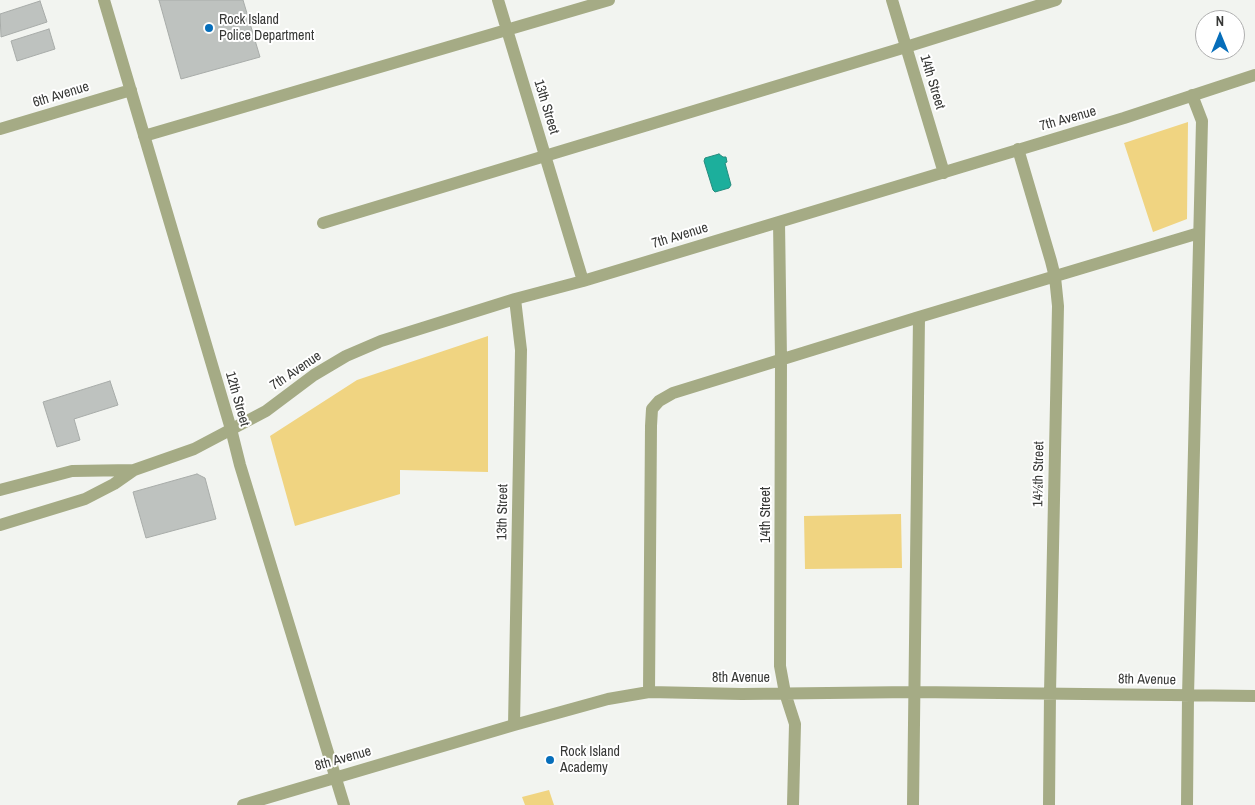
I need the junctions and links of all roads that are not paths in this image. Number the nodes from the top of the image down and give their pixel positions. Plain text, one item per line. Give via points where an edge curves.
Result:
1 (104, 0) edge
2 (498, 0) edge
3 (609, 0) edge
4 (892, 0) edge
5 (1056, 0) edge
6 (507, 30) junction
7 (906, 47) junction
8 (1255, 76) edge
9 (131, 90) junction
10 (1192, 95) junction
11 (0, 129) edge
12 (144, 136) junction
13 (1018, 149) junction
14 (545, 156) junction
15 (944, 173) junction
16 (778, 222) junction
17 (323, 223) dead end
18 (1200, 233) junction
19 (1055, 277) junction
20 (582, 281) junction
21 (515, 299) junction
22 (919, 317) junction
23 (781, 359) junction
24 (231, 429) junction
25 (134, 470) junction
26 (0, 490) edge
27 (0, 526) edge
28 (649, 692) junction
29 (914, 692) junction
30 (785, 693) junction
31 (1050, 693) junction
32 (1188, 696) junction
33 (1255, 696) edge
34 (514, 725) junction
35 (334, 777) junction
36 (243, 805) edge
37 (344, 805) edge
38 (794, 805) edge
39 (913, 805) edge
40 (1049, 805) edge
41 (1187, 805) edge

1 - 9 street, 12th Street
2 - 6 street, 13th Street
3 - 6 street
4 - 7 street, 14th Street
5 - 7 street
6 - 12 street
6 - 14 street, 13th Street
7 - 14 street
7 - 15 street, 14th Street
8 - 10 street, 7th Avenue
9 - 11 street, 6th Avenue
9 - 12 street, 12th Street
10 - 13 street, 7th Avenue
10 - 18 street via 1202,121
12 - 24 street, 12th Street
13 - 15 street, 7th Avenue
13 - 19 street, 14½th Street
14 - 17 street
14 - 20 street, 13th Street
15 - 16 street, 7th Avenue
16 - 20 street, 7th Avenue
16 - 23 street, 14th Street
18 - 19 street
18 - 32 street
19 - 22 street
19 - 31 street, 14½th Street via 1058,306
20 - 21 street, 7th Avenue
21 - 24 street, 7th Avenue via 414,329 346,356 266,411
21 - 34 street, 13th Street via 521,350
22 - 23 street
22 - 29 street
23 - 28 street via 672,393 652,410
23 - 30 street, 14th Street via 780,666
24 - 25 street, 7th Avenue via 194,449
24 - 35 street, 12th Street
25 - 26 street, 7th Avenue via 72,470
25 - 27 street, 7th Avenue via 85,499
28 - 30 street, 8th Avenue
28 - 34 street, 8th Avenue via 608,699
29 - 30 street, 8th Avenue
29 - 31 street, 8th Avenue
29 - 39 street
30 - 38 street, 14th Street via 795,724
31 - 32 street, 8th Avenue
31 - 40 street, 14½th Street
32 - 33 street, 8th Avenue
32 - 41 street
34 - 35 street, 8th Avenue
35 - 36 street, 8th Avenue
35 - 37 street, 12th Street

